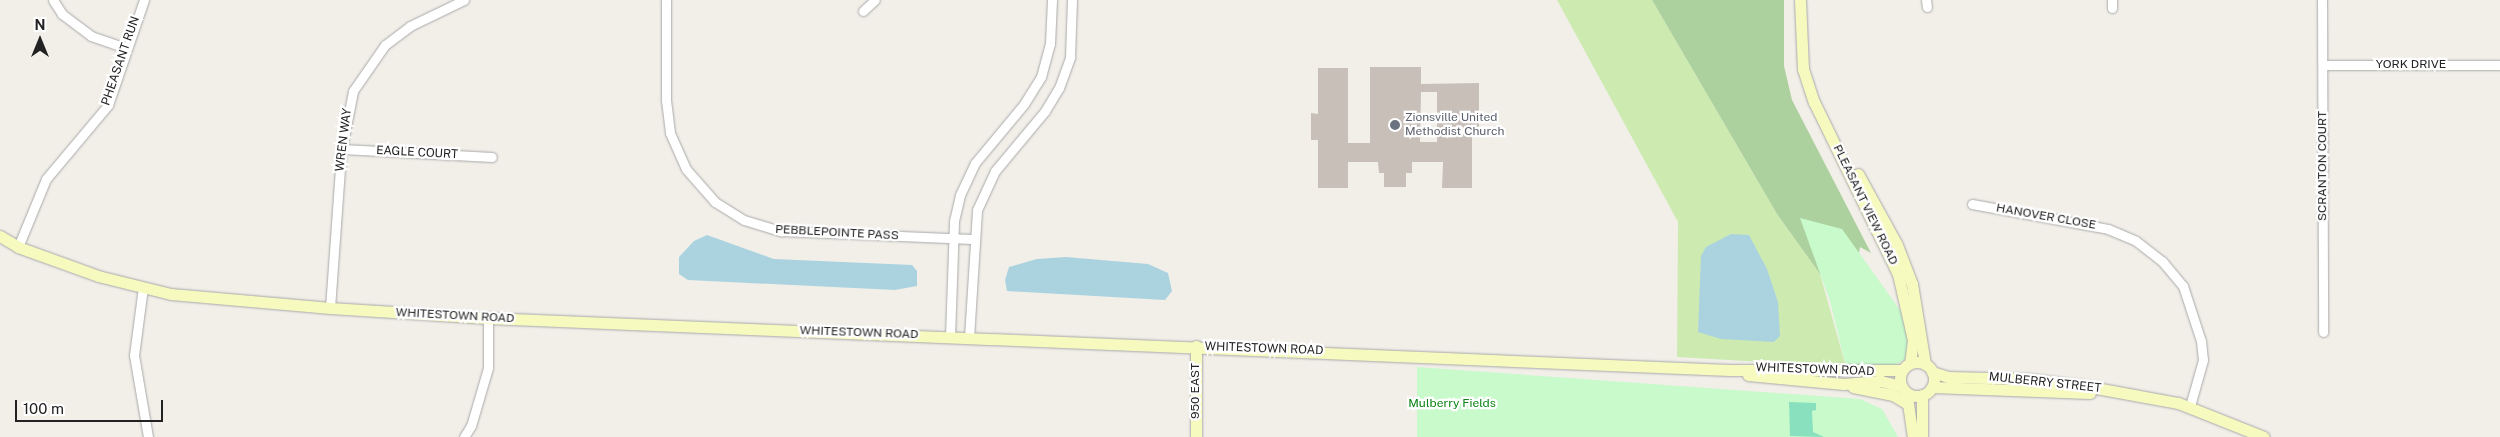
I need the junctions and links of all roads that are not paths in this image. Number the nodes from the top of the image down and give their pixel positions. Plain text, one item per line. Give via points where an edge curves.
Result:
1 (53, 0) edge
2 (144, 0) edge
3 (464, 0) edge
4 (666, 0) edge
5 (875, 0) edge
6 (1052, 0) edge
7 (1072, 0) edge
8 (1800, 0) edge
9 (2322, 0) edge
10 (863, 11) dead end
11 (125, 48) junction
12 (2322, 65) junction
13 (2500, 65) edge
14 (1832, 135) junction
15 (342, 149) junction
16 (492, 157) dead end
17 (1972, 204) dead end
18 (0, 236) edge
19 (953, 238) junction
20 (973, 239) junction
21 (18, 247) junction
22 (144, 287) junction
23 (330, 308) junction
24 (488, 318) junction
25 (2323, 332) dead end
26 (950, 337) junction
27 (969, 338) junction
28 (1196, 346) junction
29 (1906, 367) junction
30 (1929, 368) junction
31 (1729, 370) junction
32 (1844, 384) junction
33 (1932, 387) junction
34 (1905, 394) junction
35 (2128, 394) junction
36 (1922, 395) junction
37 (2190, 406) junction
38 (148, 437) edge
39 (464, 437) edge
40 (1196, 437) edge
41 (1912, 437) edge
42 (1922, 437) edge
43 (2264, 437) edge

1 - 11 street via 62,14 90,36
2 - 11 street, PHEASANT RUN
3 - 15 street, WREN WAY via 410,26 385,45 354,91
4 - 19 street, PEBBLEPOINTE PASS via 670,133 686,169 714,202 744,220 781,231
5 - 10 street
6 - 19 street via 1050,44 1041,77 967,177 955,212
7 - 20 street via 1070,57 1062,80 1045,111 989,180 977,210
8 - 14 street, PLEASANT VIEW ROAD via 1803,70
9 - 12 street, SCRANTON COURT
11 - 21 street, PHEASANT RUN via 108,105 46,179
12 - 13 street, YORK DRIVE
12 - 25 street, SCRANTON COURT
14 - 29 street, PLEASANT VIEW ROAD via 1898,274 1913,340
14 - 30 street, PLEASANT VIEW ROAD via 1897,245 1912,284
15 - 16 street, EAGLE COURT
15 - 23 street, WREN WAY
17 - 37 street, HANOVER CLOSE via 2108,229 2141,244 2162,260 2183,286 2202,341 2203,360
18 - 21 street, WHITESTOWN ROAD
19 - 20 street, PEBBLEPOINTE PASS
19 - 26 street
20 - 27 street
21 - 22 street, WHITESTOWN ROAD via 98,276
22 - 23 street, WHITESTOWN ROAD via 171,294
22 - 38 street via 134,356
23 - 24 street, WHITESTOWN ROAD
24 - 26 street, WHITESTOWN ROAD
24 - 39 street via 488,368 471,426
26 - 27 street, WHITESTOWN ROAD
27 - 28 street, WHITESTOWN ROAD
28 - 31 street, WHITESTOWN ROAD
28 - 40 street, 950 EAST
29 - 30 street, WHITESTOWN ROAD
29 - 31 street, WHITESTOWN ROAD via 1740,367
29 - 34 street, PLEASANT VIEW ROAD
30 - 33 street, PLEASANT VIEW ROAD
30 - 35 street, MULBERRY STREET via 1948,377 2028,379
31 - 32 street, WHITESTOWN ROAD via 1741,375
32 - 34 street, WHITESTOWN ROAD
32 - 34 street, WHITESTOWN ROAD via 1881,381
33 - 35 street, MULBERRY STREET
33 - 36 street
34 - 36 street
34 - 41 street, PLEASANT VIEW ROAD
35 - 37 street, MULBERRY STREET
36 - 42 street
37 - 43 street, MULBERRY STREET

